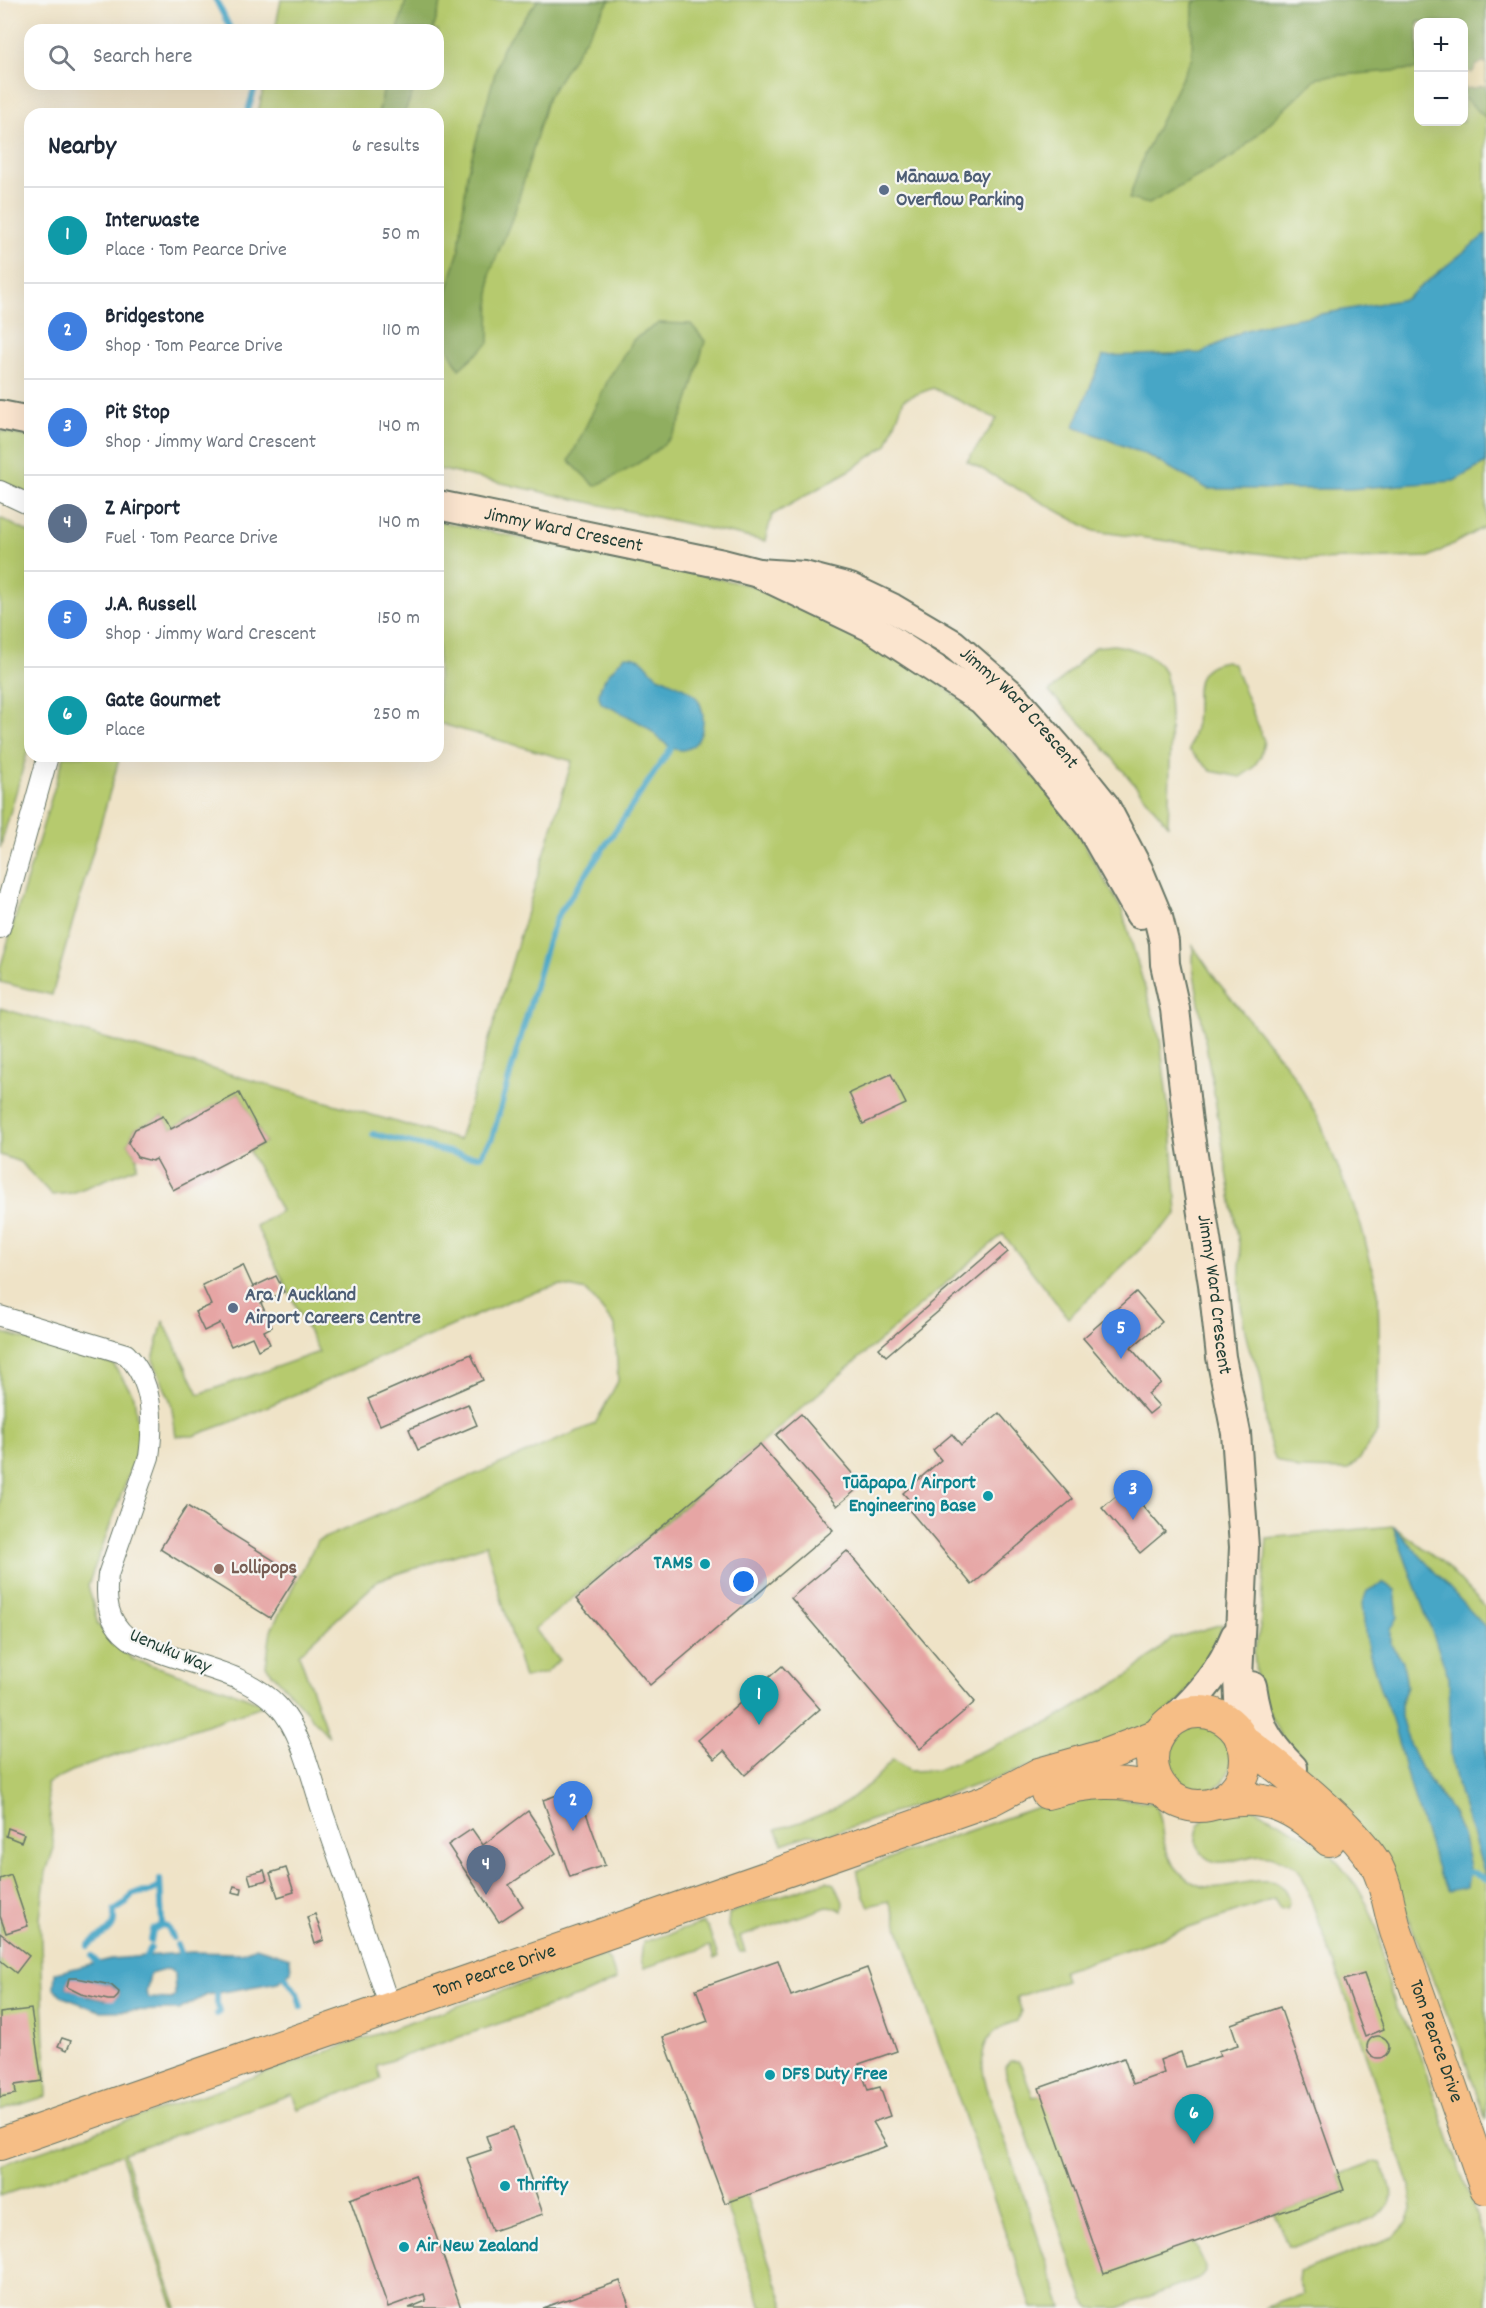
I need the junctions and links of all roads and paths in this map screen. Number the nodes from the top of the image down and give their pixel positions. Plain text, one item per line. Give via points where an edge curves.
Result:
1 (0, 414) edge
2 (24, 420) edge
3 (0, 491) edge
4 (24, 502) edge
5 (444, 506) edge
6 (46, 762) edge
7 (0, 928) edge
8 (0, 1316) edge
9 (1240, 1625) junction
10 (1166, 1727) junction
11 (1241, 1738) junction
12 (1162, 1789) junction
13 (990, 1800) junction
14 (1218, 1803) junction
15 (1352, 1834) junction
16 (1395, 1930) junction
17 (390, 2008) junction
18 (0, 2144) edge
19 (1486, 2188) edge

1 - 2 street
3 - 4 street
5 - 9 street, Jimmy Ward Crescent via 758,573 871,627 961,685 1000,716 1090,826 1138,908 1165,964 1175,1009 1221,1357 1236,1433 1244,1547
6 - 7 street
8 - 17 street, Uenuku Way via 126,1354 134,1362 148,1390 152,1437 149,1457 108,1575 108,1608 115,1623 132,1641 249,1684 279,1707 290,1722
9 - 10 street, Jimmy Ward Crescent via 1213,1679
9 - 11 street, Jimmy Ward Crescent
9 - 15 street via 1263,1731 1276,1751
10 - 11 main road via 1189,1713 1205,1712 1232,1726
10 - 12 main road via 1152,1750 1152,1767
10 - 13 main road, Tom Pearce Drive via 1100,1757 1039,1774
11 - 14 main road via 1246,1761 1240,1782
11 - 15 main road, Tom Pearce Drive
12 - 13 main road, Tom Pearce Drive via 1092,1782 1045,1794
12 - 14 main road via 1189,1806
13 - 17 main road, Tom Pearce Drive
14 - 16 main road, Tom Pearce Drive via 1264,1800 1303,1817 1344,1856
15 - 16 main road, Tom Pearce Drive via 1380,1875
16 - 19 main road, Tom Pearce Drive
17 - 18 main road, Tom Pearce Drive

